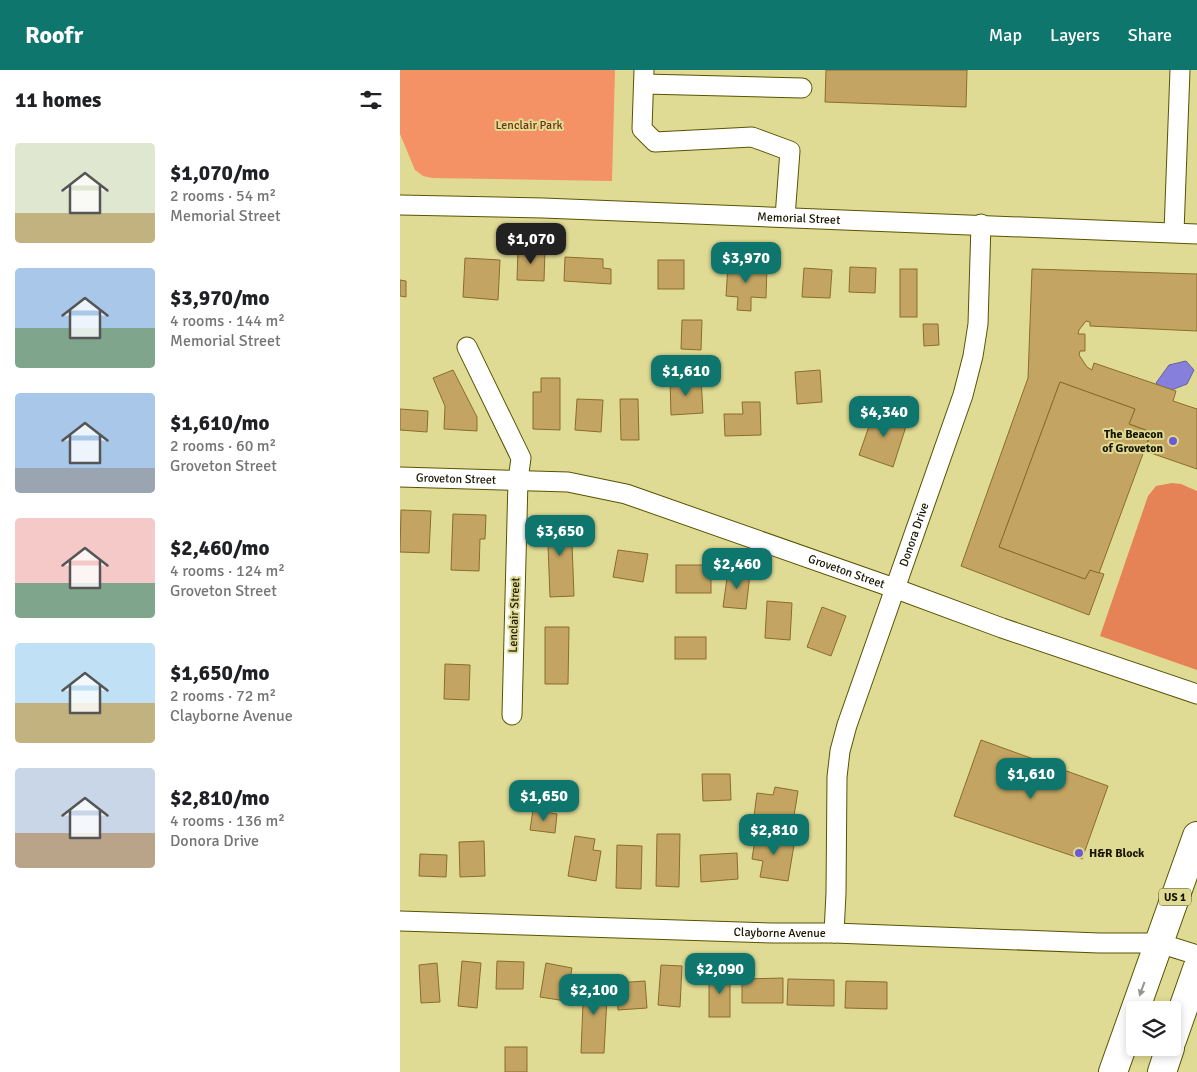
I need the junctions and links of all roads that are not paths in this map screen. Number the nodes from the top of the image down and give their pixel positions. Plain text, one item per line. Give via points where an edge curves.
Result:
1 (1180, 70) edge
2 (644, 77) edge
3 (802, 88) dead end
4 (400, 205) edge
5 (784, 217) junction
6 (981, 224) junction
7 (1174, 232) junction
8 (1197, 234) edge
9 (467, 347) dead end
10 (400, 477) edge
11 (518, 480) junction
12 (894, 588) junction
13 (1197, 694) edge
14 (512, 715) dead end
15 (1197, 836) edge
16 (400, 921) edge
17 (834, 933) junction
18 (1159, 943) junction
19 (1197, 955) edge
20 (1197, 968) edge
21 (1181, 1014) edge
22 (1167, 1056) edge
23 (1113, 1072) edge
24 (1162, 1072) edge

1 - 7 street
2 - 3 street
2 - 5 street via 642,129 655,142 752,137 790,151
4 - 5 street, Memorial Street
5 - 6 street, Memorial Street
6 - 7 street, Memorial Street
6 - 12 street, Donora Drive via 978,324 973,356 963,395
7 - 8 street, Memorial Street
9 - 11 street, Lenclair Street via 521,458
10 - 11 street, Groveton Street
11 - 12 street, Groveton Street via 568,482 626,494
11 - 14 street, Lenclair Street
12 - 13 street, Groveton Street
12 - 17 street, Donora Drive via 840,751
15 - 18 highway, US 1
16 - 17 street, Clayborne Avenue
17 - 18 street, Clayborne Avenue
18 - 19 street, Clayborne Avenue
18 -> 23 highway, US 1
20 - 21 highway
22 - 24 highway

